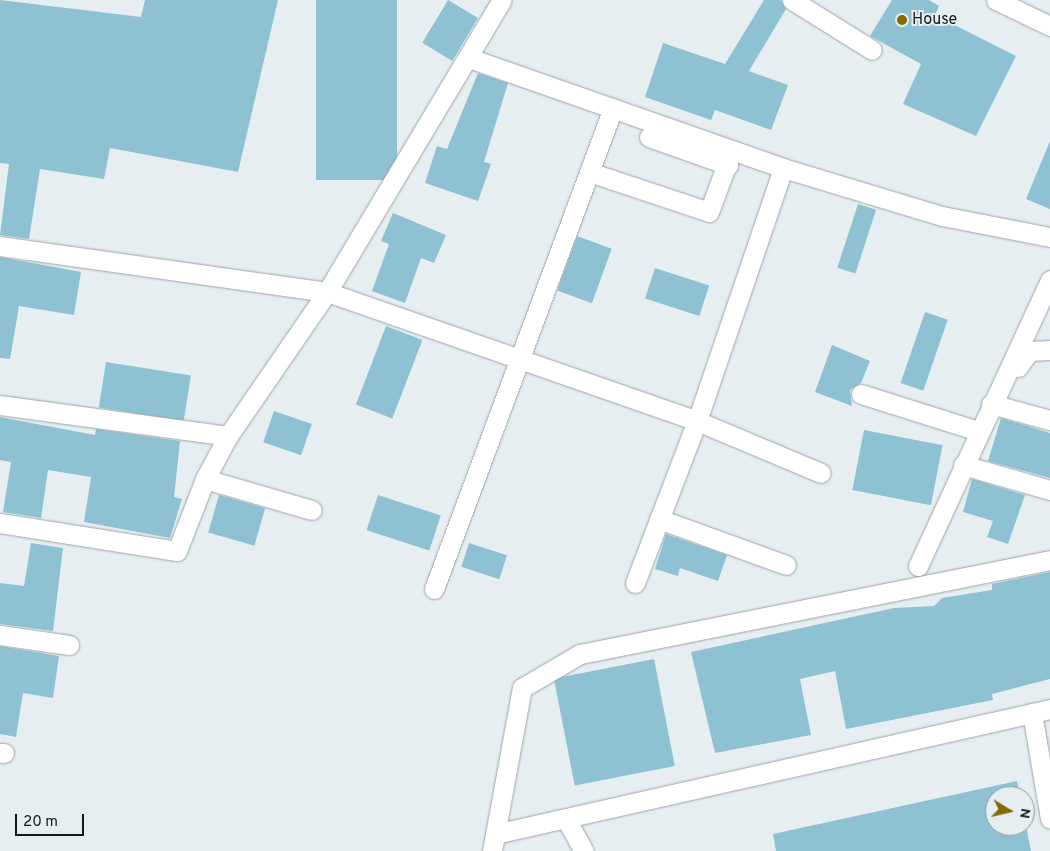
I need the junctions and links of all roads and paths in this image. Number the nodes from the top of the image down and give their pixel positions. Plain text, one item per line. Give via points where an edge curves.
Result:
1 (502, 0) edge
2 (792, 0) edge
3 (996, 0) edge
4 (1048, 20) edge
5 (872, 50) dead end
6 (469, 58) junction
7 (613, 108) junction
8 (649, 137) dead end
9 (730, 158) junction
10 (783, 168) junction
11 (588, 172) junction
12 (1050, 237) edge
13 (0, 246) edge
14 (1050, 280) edge
15 (327, 292) junction
16 (1050, 350) edge
17 (517, 361) junction
18 (1009, 364) junction
19 (860, 394) dead end
20 (991, 404) junction
21 (0, 405) edge
22 (1050, 420) edge
23 (697, 421) junction
24 (978, 431) junction
25 (228, 436) junction
26 (963, 465) junction
27 (821, 472) dead end
28 (205, 479) junction
29 (1050, 490) edge
30 (312, 510) dead end
31 (659, 520) junction
32 (0, 523) edge
33 (1050, 560) edge
34 (786, 565) dead end
35 (918, 566) dead end
36 (635, 583) dead end
37 (434, 589) dead end
38 (0, 635) edge
39 (68, 645) dead end
40 (1050, 709) edge
41 (1032, 713) junction
42 (1050, 818) edge
43 (566, 819) junction
44 (494, 842) edge
45 (584, 851) edge

1 - 6 street
2 - 5 street
3 - 4 street
6 - 7 street
6 - 15 street
7 - 9 street
7 - 11 street
8 - 9 street
9 - 10 street
9 - 11 street via 709,212
10 - 12 street via 942,216
10 - 23 street
11 - 17 street
13 - 15 street
14 - 18 street
15 - 17 street
15 - 25 street
16 - 18 street via 1029,351 1021,368
17 - 23 street
17 - 37 street
18 - 20 street
19 - 24 street
20 - 22 street
20 - 24 street
21 - 25 street
23 - 27 street
23 - 31 street
24 - 26 street
25 - 28 street
26 - 29 street
26 - 35 street
28 - 30 street
28 - 32 street via 177,551
31 - 34 street
31 - 36 street
33 - 44 street via 580,654 522,688
38 - 39 street
40 - 41 street
41 - 42 street
41 - 43 street
43 - 44 street
43 - 45 street

